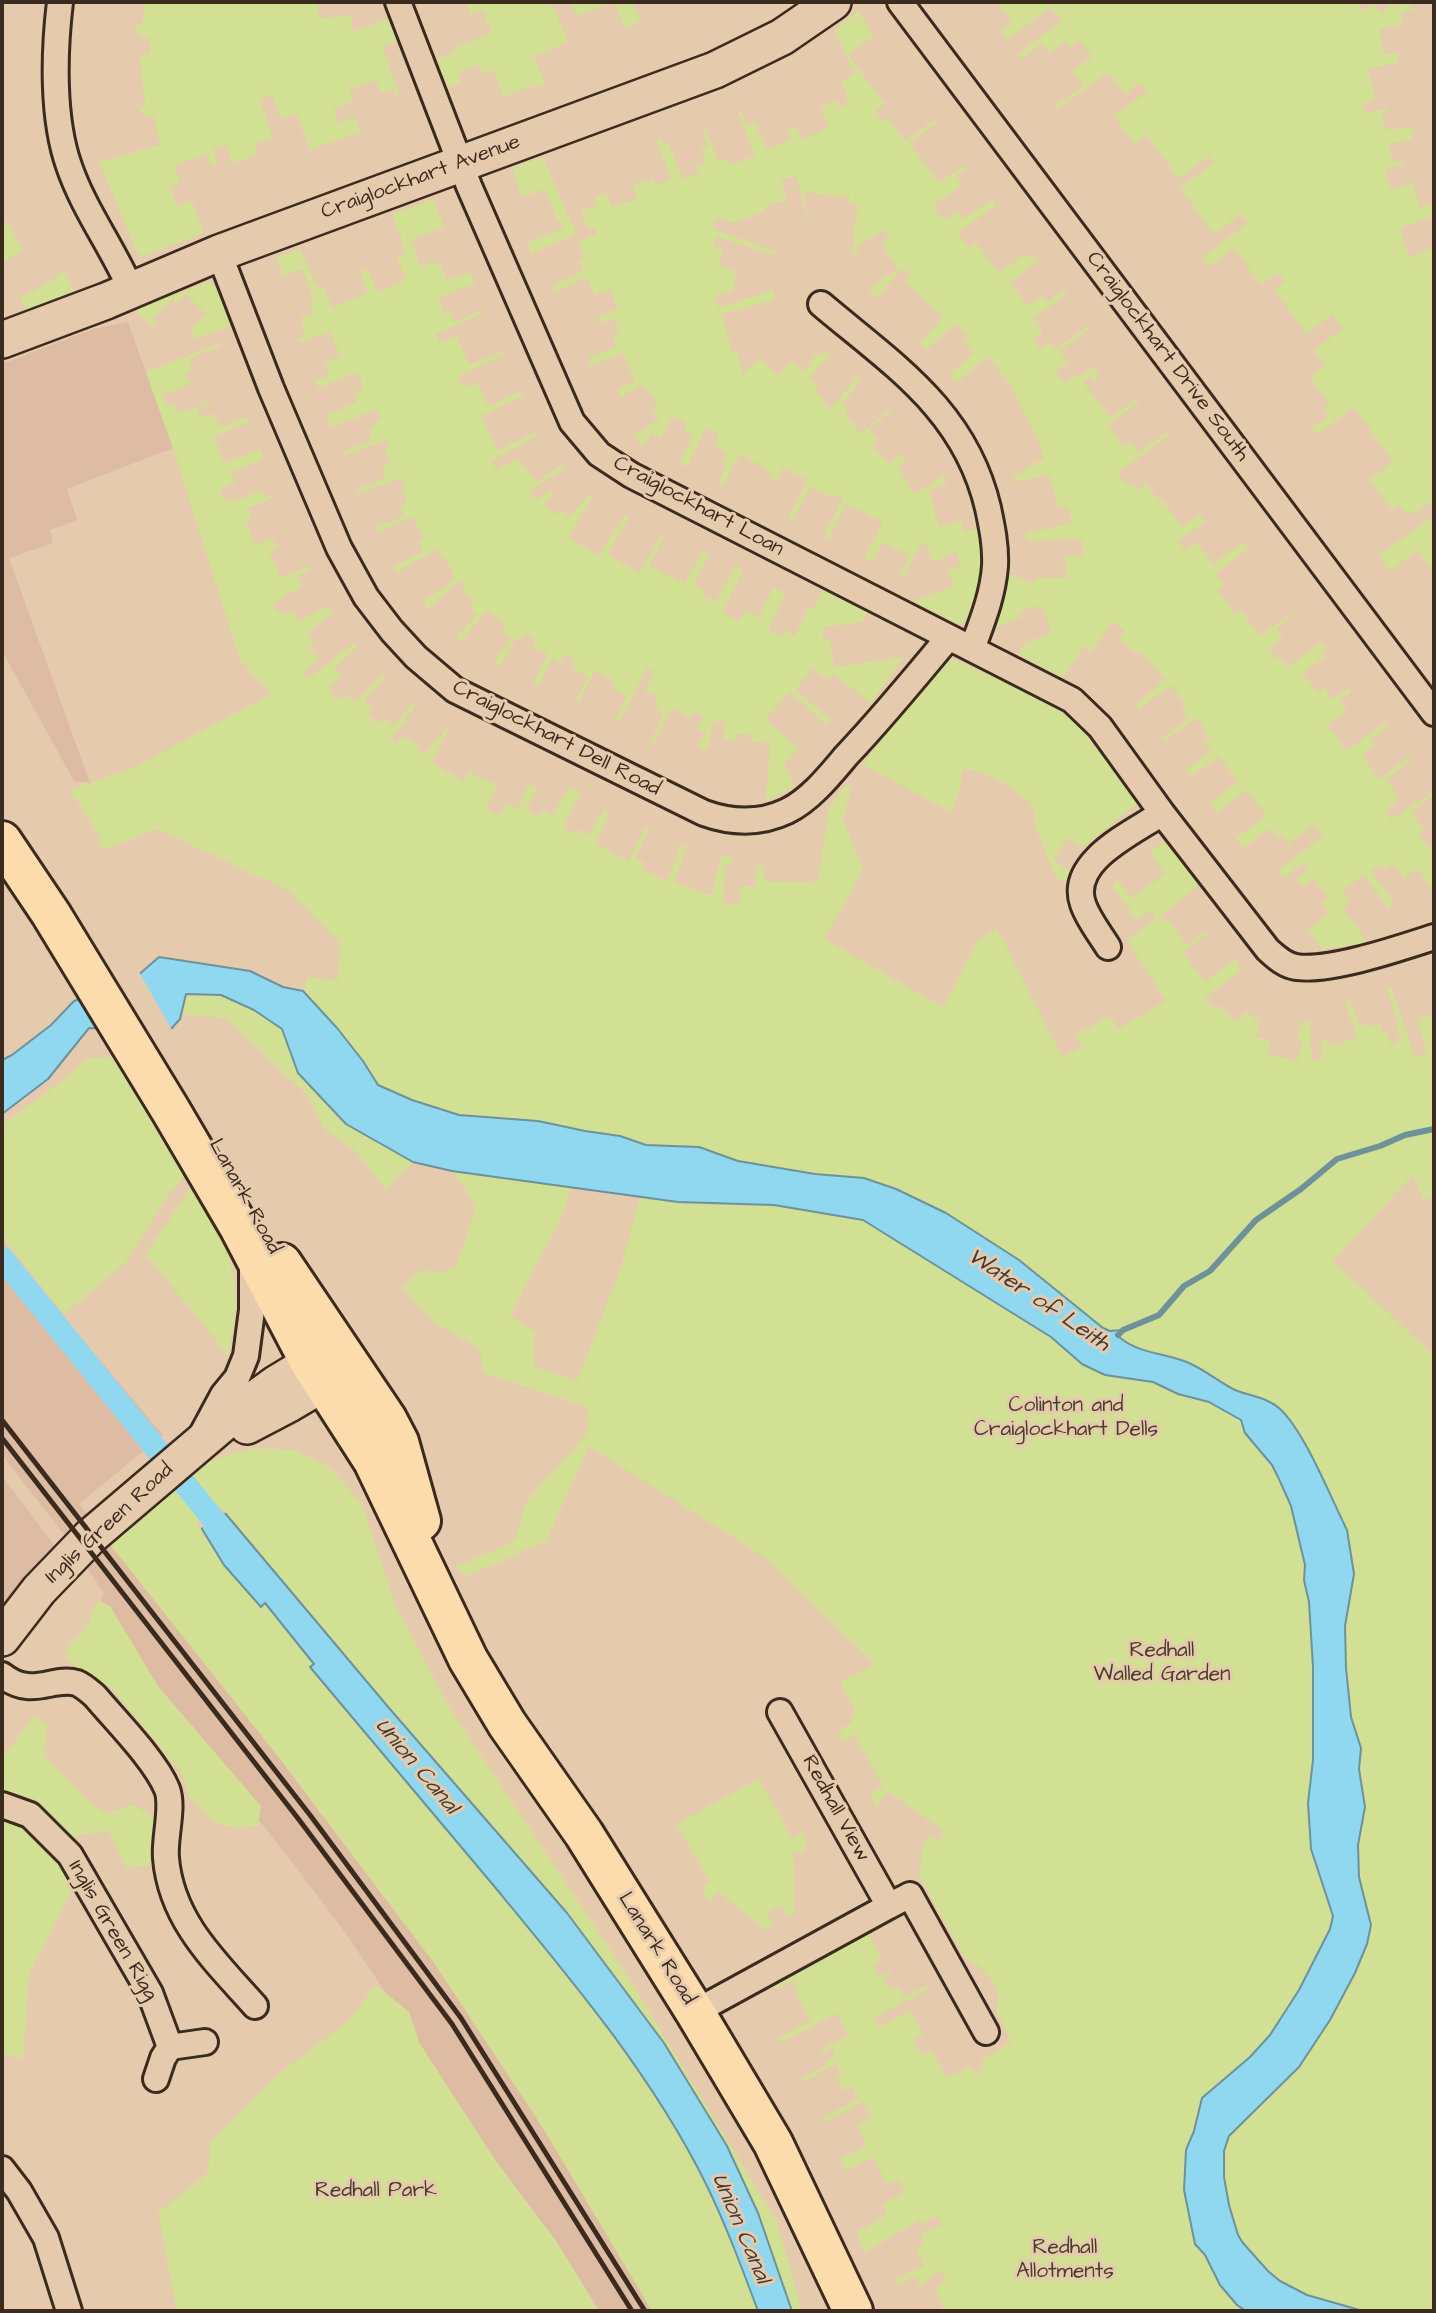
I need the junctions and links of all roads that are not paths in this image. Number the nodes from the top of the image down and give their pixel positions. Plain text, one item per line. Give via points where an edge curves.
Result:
1 (60, 2) edge
2 (398, 2) edge
3 (833, 2) edge
4 (900, 2) edge
5 (460, 163) junction
6 (219, 253) junction
7 (131, 290) junction
8 (821, 304) dead end
9 (2, 340) edge
10 (948, 638) junction
11 (972, 649) junction
12 (1434, 713) edge
13 (1162, 813) junction
14 (2, 817) edge
15 (2, 841) edge
16 (1434, 937) edge
17 (1108, 947) dead end
18 (104, 979) junction
19 (145, 1048) junction
20 (252, 1253) junction
21 (330, 1364) junction
22 (195, 1447) junction
23 (2, 1637) edge
24 (2, 1675) edge
25 (780, 1712) dead end
26 (2, 1805) edge
27 (889, 1906) junction
28 (255, 2006) dead end
29 (695, 2012) junction
30 (986, 2032) dead end
31 (205, 2042) dead end
32 (170, 2047) junction
33 (156, 2079) dead end
34 (2, 2169) edge
35 (69, 2311) edge
36 (853, 2311) edge

1 - 7 street via 57,83 69,166
2 - 5 street, Craiglockhart Loan
3 - 5 street, Craiglockhart Avenue via 782,37 715,70
4 - 12 street, Craiglockhart Drive South
5 - 6 street, Craiglockhart Avenue
5 - 10 street, Craiglockhart Loan via 572,422 599,454 631,475
6 - 7 street, Craiglockhart Avenue
6 - 10 street, Craiglockhart Dell Road via 338,548 392,631 455,690 704,813 751,821 789,810 811,793
7 - 9 street, Craiglockhart Avenue
8 - 11 street via 928,396 957,432 975,467 992,526 995,568
10 - 11 street, Craiglockhart Loan
11 - 13 street, Craiglockhart Loan via 1082,708
13 - 16 street, Craiglockhart Loan via 1268,950 1286,964 1327,965
13 - 17 street via 1098,855 1086,870 1083,905
14 - 18 main road, Lanark Road via 72,902
15 - 18 main road, Lanark Road via 51,914
18 - 19 main road, Lanark Road
19 - 20 main road, Lanark Road
19 - 21 main road, Lanark Road via 222,1156 283,1265
20 - 21 main road, Lanark Road
20 - 22 street, Inglis Green Road via 246,1356
21 - 22 street, Inglis Green Road via 254,1423
21 - 29 main road, Lanark Road via 468,1659
22 - 23 street, Inglis Green Road via 91,1535
24 - 28 street via 23,1685 74,1682 85,1687 160,1775 168,1793 166,1858 175,1901 198,1941
25 - 27 street, Redhall View
26 - 32 street, Inglis Green Rigg via 30,1815 70,1855 150,1993
27 - 29 street
27 - 30 street via 910,1895 977,1998
29 - 36 main road, Lanark Road via 773,2143
31 - 32 street
32 - 33 street
34 - 35 street via 46,2238

